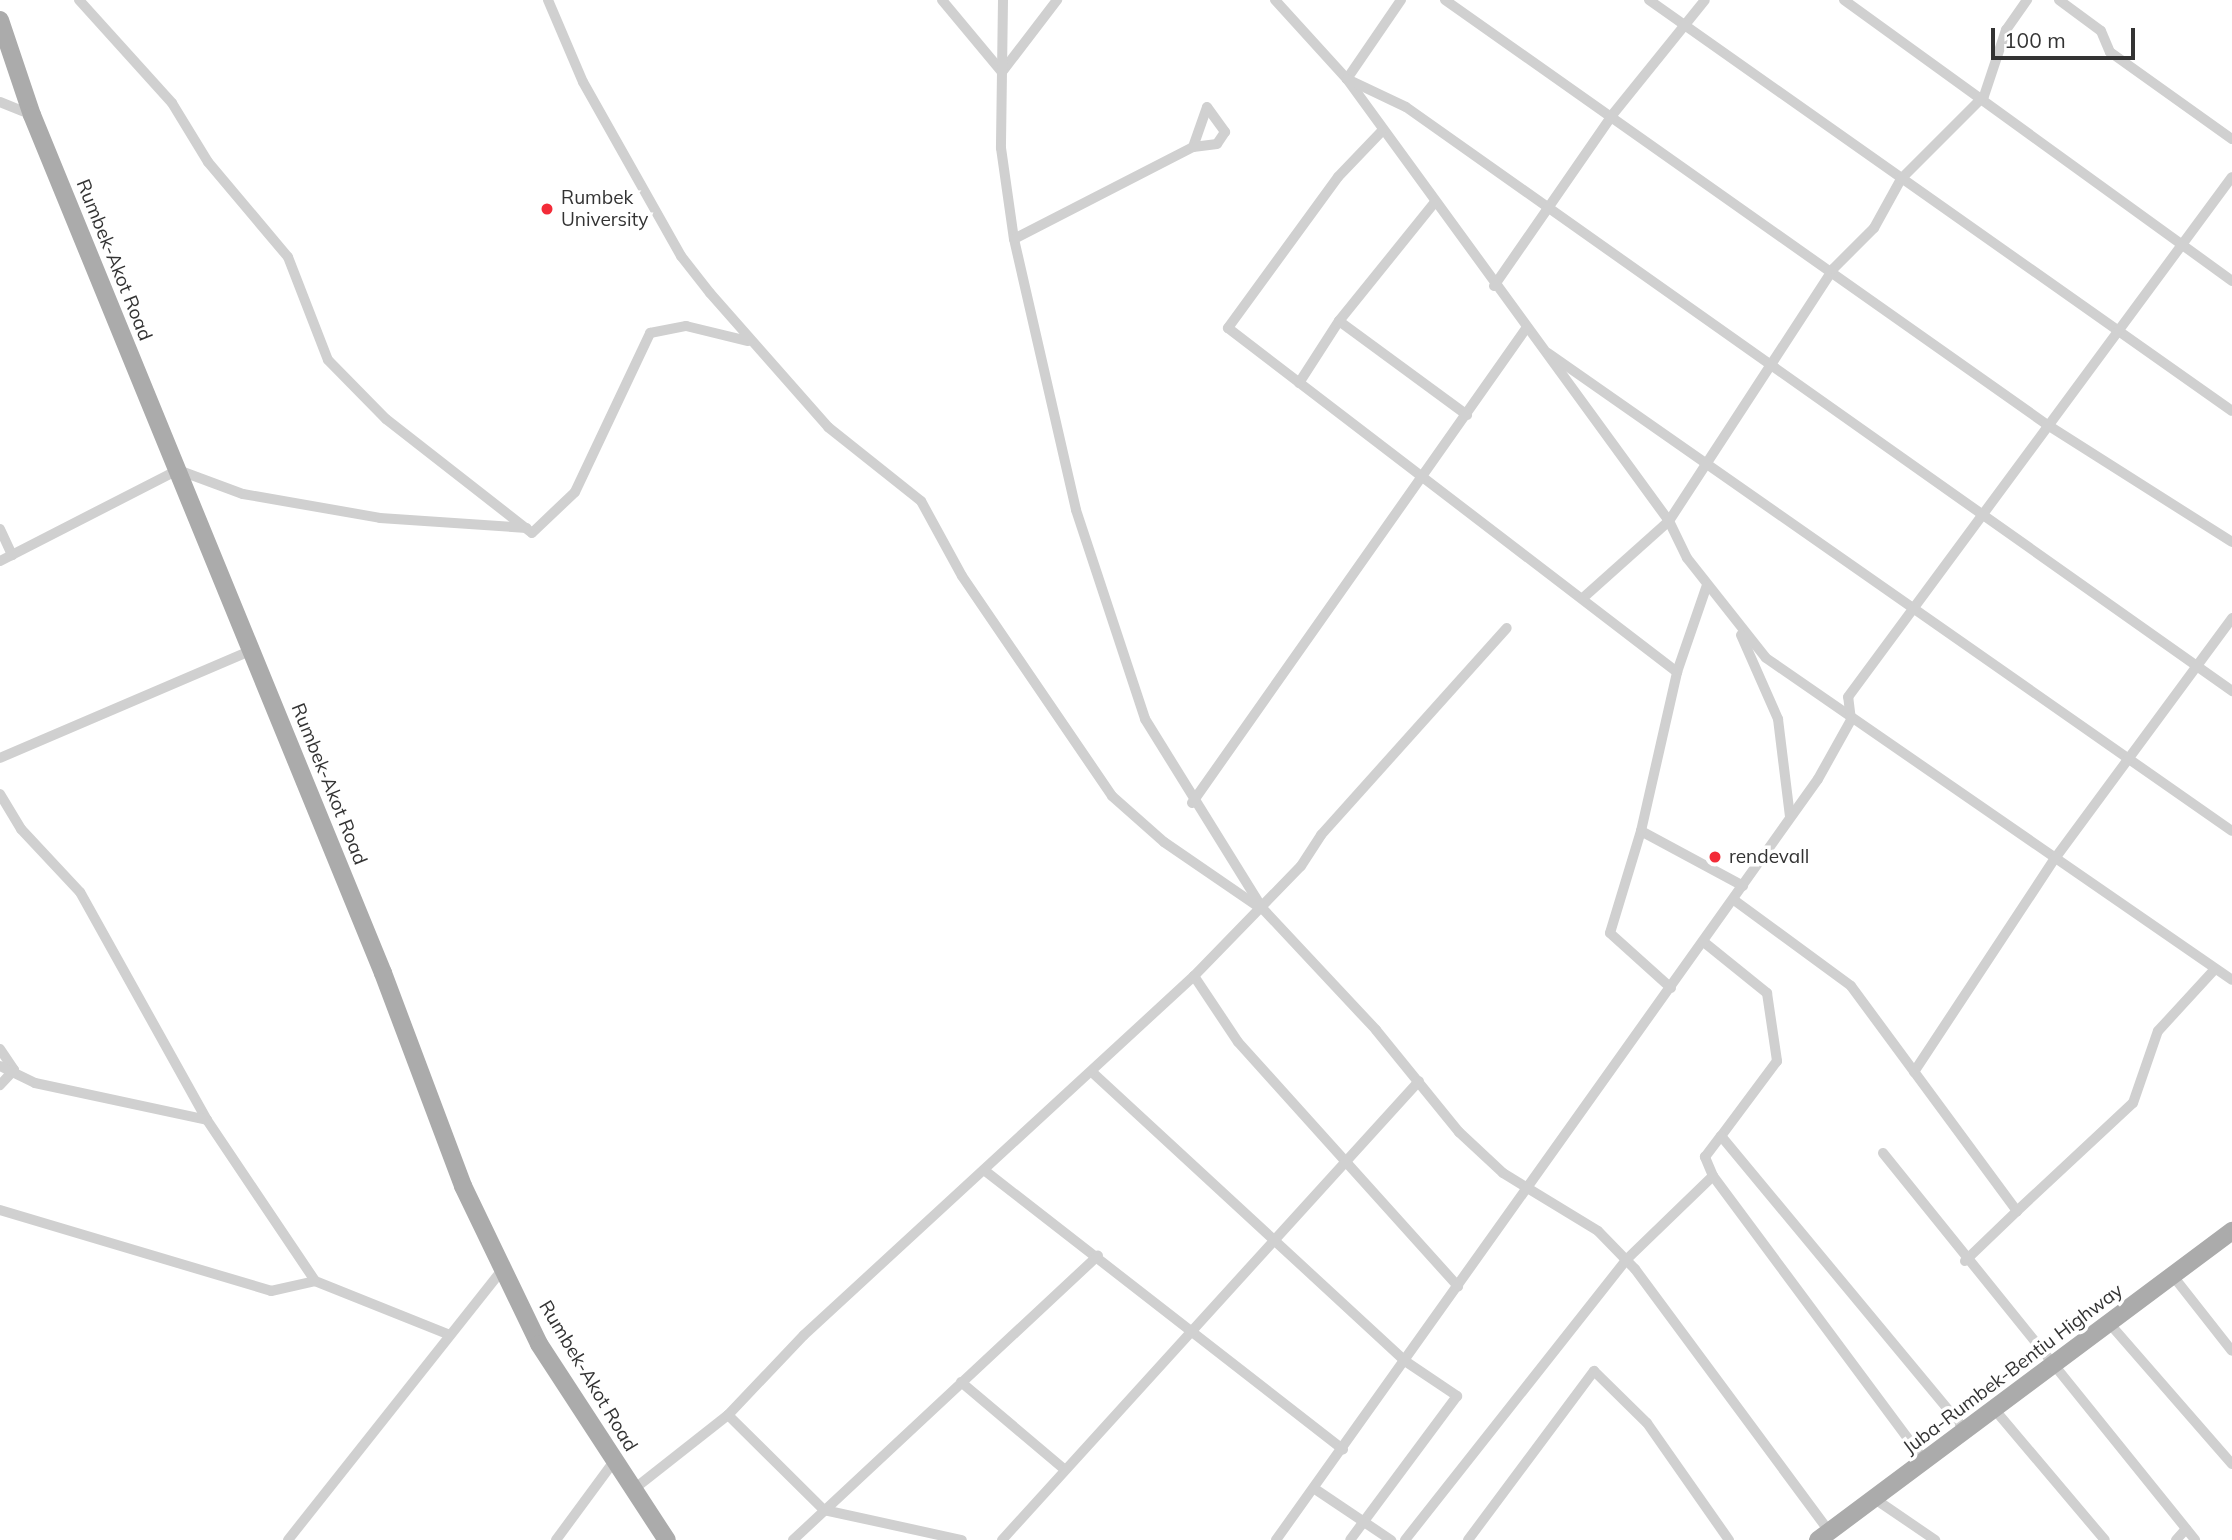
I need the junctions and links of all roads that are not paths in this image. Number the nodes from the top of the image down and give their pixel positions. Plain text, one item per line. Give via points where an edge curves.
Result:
1 (79, 0) edge
2 (548, 0) edge
3 (942, 0) edge
4 (1003, 0) edge
5 (1057, 0) edge
6 (1275, 0) edge
7 (1401, 0) edge
8 (1445, 0) edge
9 (1648, 0) edge
10 (1705, 0) edge
11 (1844, 0) edge
12 (2027, 0) edge
13 (2059, 0) edge
14 (88, 4) edge
15 (0, 20) edge
16 (1685, 26) junction
17 (1002, 72) junction
18 (1347, 79) junction
19 (1984, 96) junction
20 (0, 102) edge
21 (1613, 114) junction
22 (32, 115) junction
23 (1381, 132) junction
24 (2232, 139) edge
25 (1193, 148) dead end
26 (2232, 177) edge
27 (1901, 179) junction
28 (1435, 202) junction
29 (1548, 207) junction
30 (1013, 239) junction
31 (2180, 246) junction
32 (1833, 269) junction
33 (2232, 282) edge
34 (1494, 286) junction
35 (1339, 321) junction
36 (1527, 327) junction
37 (2114, 330) junction
38 (748, 341) junction
39 (1545, 352) junction
40 (1767, 362) junction
41 (1299, 383) junction
42 (2232, 411) edge
43 (1467, 415) junction
44 (2046, 424) junction
45 (1706, 461) junction
46 (178, 470) junction
47 (1426, 475) junction
48 (1980, 515) junction
49 (1669, 521) junction
50 (527, 528) junction
51 (0, 529) edge
52 (2232, 541) edge
53 (12, 555) junction
54 (0, 561) edge
55 (1707, 585) junction
56 (1584, 597) junction
57 (1912, 609) junction
58 (2232, 618) edge
59 (1737, 625) junction
60 (1507, 628) dead end
61 (252, 650) junction
62 (2193, 664) junction
63 (1677, 672) junction
64 (2232, 691) edge
65 (1851, 720) junction
66 (2128, 756) junction
67 (0, 758) edge
68 (0, 794) edge
69 (1192, 803) junction
70 (1790, 819) junction
71 (1641, 831) junction
72 (2232, 831) edge
73 (2056, 857) junction
74 (1743, 886) junction
75 (1734, 901) junction
76 (1262, 908) junction
77 (1705, 943) junction
78 (2215, 969) junction
79 (1194, 976) junction
80 (2232, 981) edge
81 (1671, 988) junction
82 (0, 1049) edge
83 (0, 1066) edge
84 (13, 1070) junction
85 (1914, 1072) junction
86 (1093, 1073) junction
87 (1419, 1081) junction
88 (0, 1084) edge
89 (207, 1120) junction
90 (1721, 1136) junction
91 (1883, 1153) dead end
92 (1344, 1161) junction
93 (984, 1170) junction
94 (1713, 1176) junction
95 (1530, 1184) junction
96 (0, 1210) edge
97 (2017, 1211) junction
98 (2231, 1233) edge
99 (1272, 1240) junction
100 (1098, 1256) junction
101 (1626, 1260) junction
102 (1965, 1261) junction
103 (503, 1269) junction
104 (2173, 1276) junction
105 (315, 1281) junction
106 (1458, 1286) junction
107 (2109, 1323) junction
108 (1190, 1331) junction
109 (450, 1335) junction
110 (2232, 1351) edge
111 (1405, 1361) junction
112 (2053, 1367) junction
113 (961, 1382) junction
114 (1995, 1410) junction
115 (728, 1415) junction
116 (1966, 1431) junction
117 (1343, 1449) junction
118 (615, 1460) junction
119 (1925, 1461) junction
120 (2232, 1464) edge
121 (1065, 1470) junction
122 (634, 1489) junction
123 (1315, 1489) junction
124 (1875, 1499) junction
125 (824, 1510) junction
126 (1366, 1520) junction
127 (2186, 1528) junction
128 (1824, 1536) edge
129 (288, 1540) edge
130 (556, 1540) edge
131 (667, 1540) edge
132 (793, 1540) edge
133 (962, 1540) edge
134 (1002, 1540) edge
135 (1276, 1540) edge
136 (1350, 1540) edge
137 (1391, 1540) edge
138 (1405, 1540) edge
139 (1468, 1540) edge
140 (1729, 1540) edge
141 (1935, 1540) edge
142 (2105, 1540) edge
143 (2176, 1540) edge
144 (2195, 1540) edge

1 - 14 street
2 - 38 street via 583,82 681,256
3 - 17 street
4 - 17 street
5 - 17 street
6 - 18 street
7 - 18 street
8 - 21 street
9 - 16 street
10 - 16 street
11 - 19 street
12 - 19 street via 2006,30
13 - 24 street via 2101,31 2110,52
14 - 50 street via 172,103 208,162 288,257 328,360 386,419
15 - 22 main road, Rumbek-Akot Road
16 - 21 street
16 - 27 street
17 - 30 street via 1001,148
18 - 23 street
18 - 29 street via 1406,107
19 - 27 street
19 - 31 street
20 - 22 street
21 - 29 street
21 - 32 street
22 - 46 main road, Rumbek-Akot Road
23 - 28 street
23 - 41 street via 1338,177 1228,328
25 - 30 street
26 - 31 street
27 - 32 street via 1874,228
27 - 37 street
28 - 34 street
28 - 35 street
29 - 34 street
29 - 40 street
30 - 69 street via 1069,484 1126,676
31 - 33 street
31 - 37 street
32 - 40 street
32 - 44 street
34 - 36 street
35 - 41 street
35 - 43 street
36 - 39 street
36 - 43 street
37 - 42 street
37 - 44 street
38 - 50 street via 686,326 650,333 575,492 532,533
38 - 76 street via 828,427 921,501 962,576 1112,796 1164,842
39 - 45 street via 1573,365
39 - 49 street
40 - 45 street
40 - 48 street
41 - 47 street
43 - 47 street
44 - 48 street
44 - 52 street
45 - 49 street
45 - 57 street
46 - 50 street via 243,494 380,518
46 - 53 street
46 - 61 main road, Rumbek-Akot Road
47 - 56 street
47 - 69 street
48 - 57 street
48 - 62 street
49 - 55 street
49 - 56 street
51 - 53 street
53 - 54 street
55 - 59 street
55 - 63 street
56 - 63 street
57 - 65 street via 1848,698
57 - 66 street
58 - 62 street
59 - 65 street via 1766,659
59 - 70 street via 1778,719
60 - 76 street
61 - 67 street
61 - 103 main road, Rumbek-Akot Road via 463,1186
62 - 64 street
62 - 66 street
63 - 71 street
65 - 70 street
65 - 73 street
66 - 72 street
66 - 73 street
68 - 89 street via 21,829 79,892
69 - 76 street
70 - 74 street
71 - 74 street
71 - 81 street via 1610,933
73 - 78 street
73 - 85 street
74 - 75 street
75 - 77 street
75 - 85 street via 1851,986
76 - 79 street
76 - 87 street
77 - 81 street
77 - 90 street via 1767,993 1777,1061
78 - 80 street
78 - 97 street via 2158,1031 2133,1103
79 - 86 street
79 - 92 street via 1238,1042
81 - 95 street
82 - 84 street
83 - 84 street
84 - 88 street
84 - 89 street via 35,1083
85 - 97 street
86 - 93 street
86 - 99 street
87 - 92 street
87 - 95 street via 1503,1172
89 - 105 street
90 - 94 street via 1705,1157
90 - 116 street
91 - 102 street
92 - 99 street
92 - 106 street
93 - 100 street
93 - 115 street via 804,1335
94 - 101 street
94 - 119 street
95 - 101 street via 1598,1231
95 - 106 street
96 - 105 street via 271,1291
97 - 102 street
98 - 104 main road, Juba-Rumbek-Bentiu Highway
99 - 108 street
99 - 111 street
100 - 108 street
100 - 113 street
101 - 128 street
101 - 138 street
102 - 112 street
103 - 109 street
103 - 118 main road, Rumbek-Akot Road via 539,1343
104 - 107 main road, Juba-Rumbek-Bentiu Highway
104 - 110 street
105 - 109 street
106 - 111 street
107 - 112 main road, Juba-Rumbek-Bentiu Highway
107 - 120 street
108 - 117 street
108 - 121 street
109 - 129 street
111 - 117 street
111 - 126 street via 1457,1396
112 - 114 main road, Juba-Rumbek-Bentiu Highway
112 - 127 street
113 - 121 street
113 - 125 street
114 - 116 main road, Juba-Rumbek-Bentiu Highway
114 - 142 street
115 - 122 street
115 - 125 street
116 - 119 main road, Juba-Rumbek-Bentiu Highway
117 - 123 street
118 - 122 main road, Rumbek-Akot Road
118 - 130 street
119 - 124 main road, Juba-Rumbek-Bentiu Highway
121 - 134 street
122 - 131 main road, Rumbek-Akot Road
123 - 126 street
123 - 135 street
124 - 128 main road, Juba-Rumbek-Bentiu Highway
124 - 141 street
125 - 132 street
125 - 133 street
126 - 136 street
126 - 137 street
127 - 143 street
127 - 144 street
139 - 140 street via 1594,1371 1647,1423

